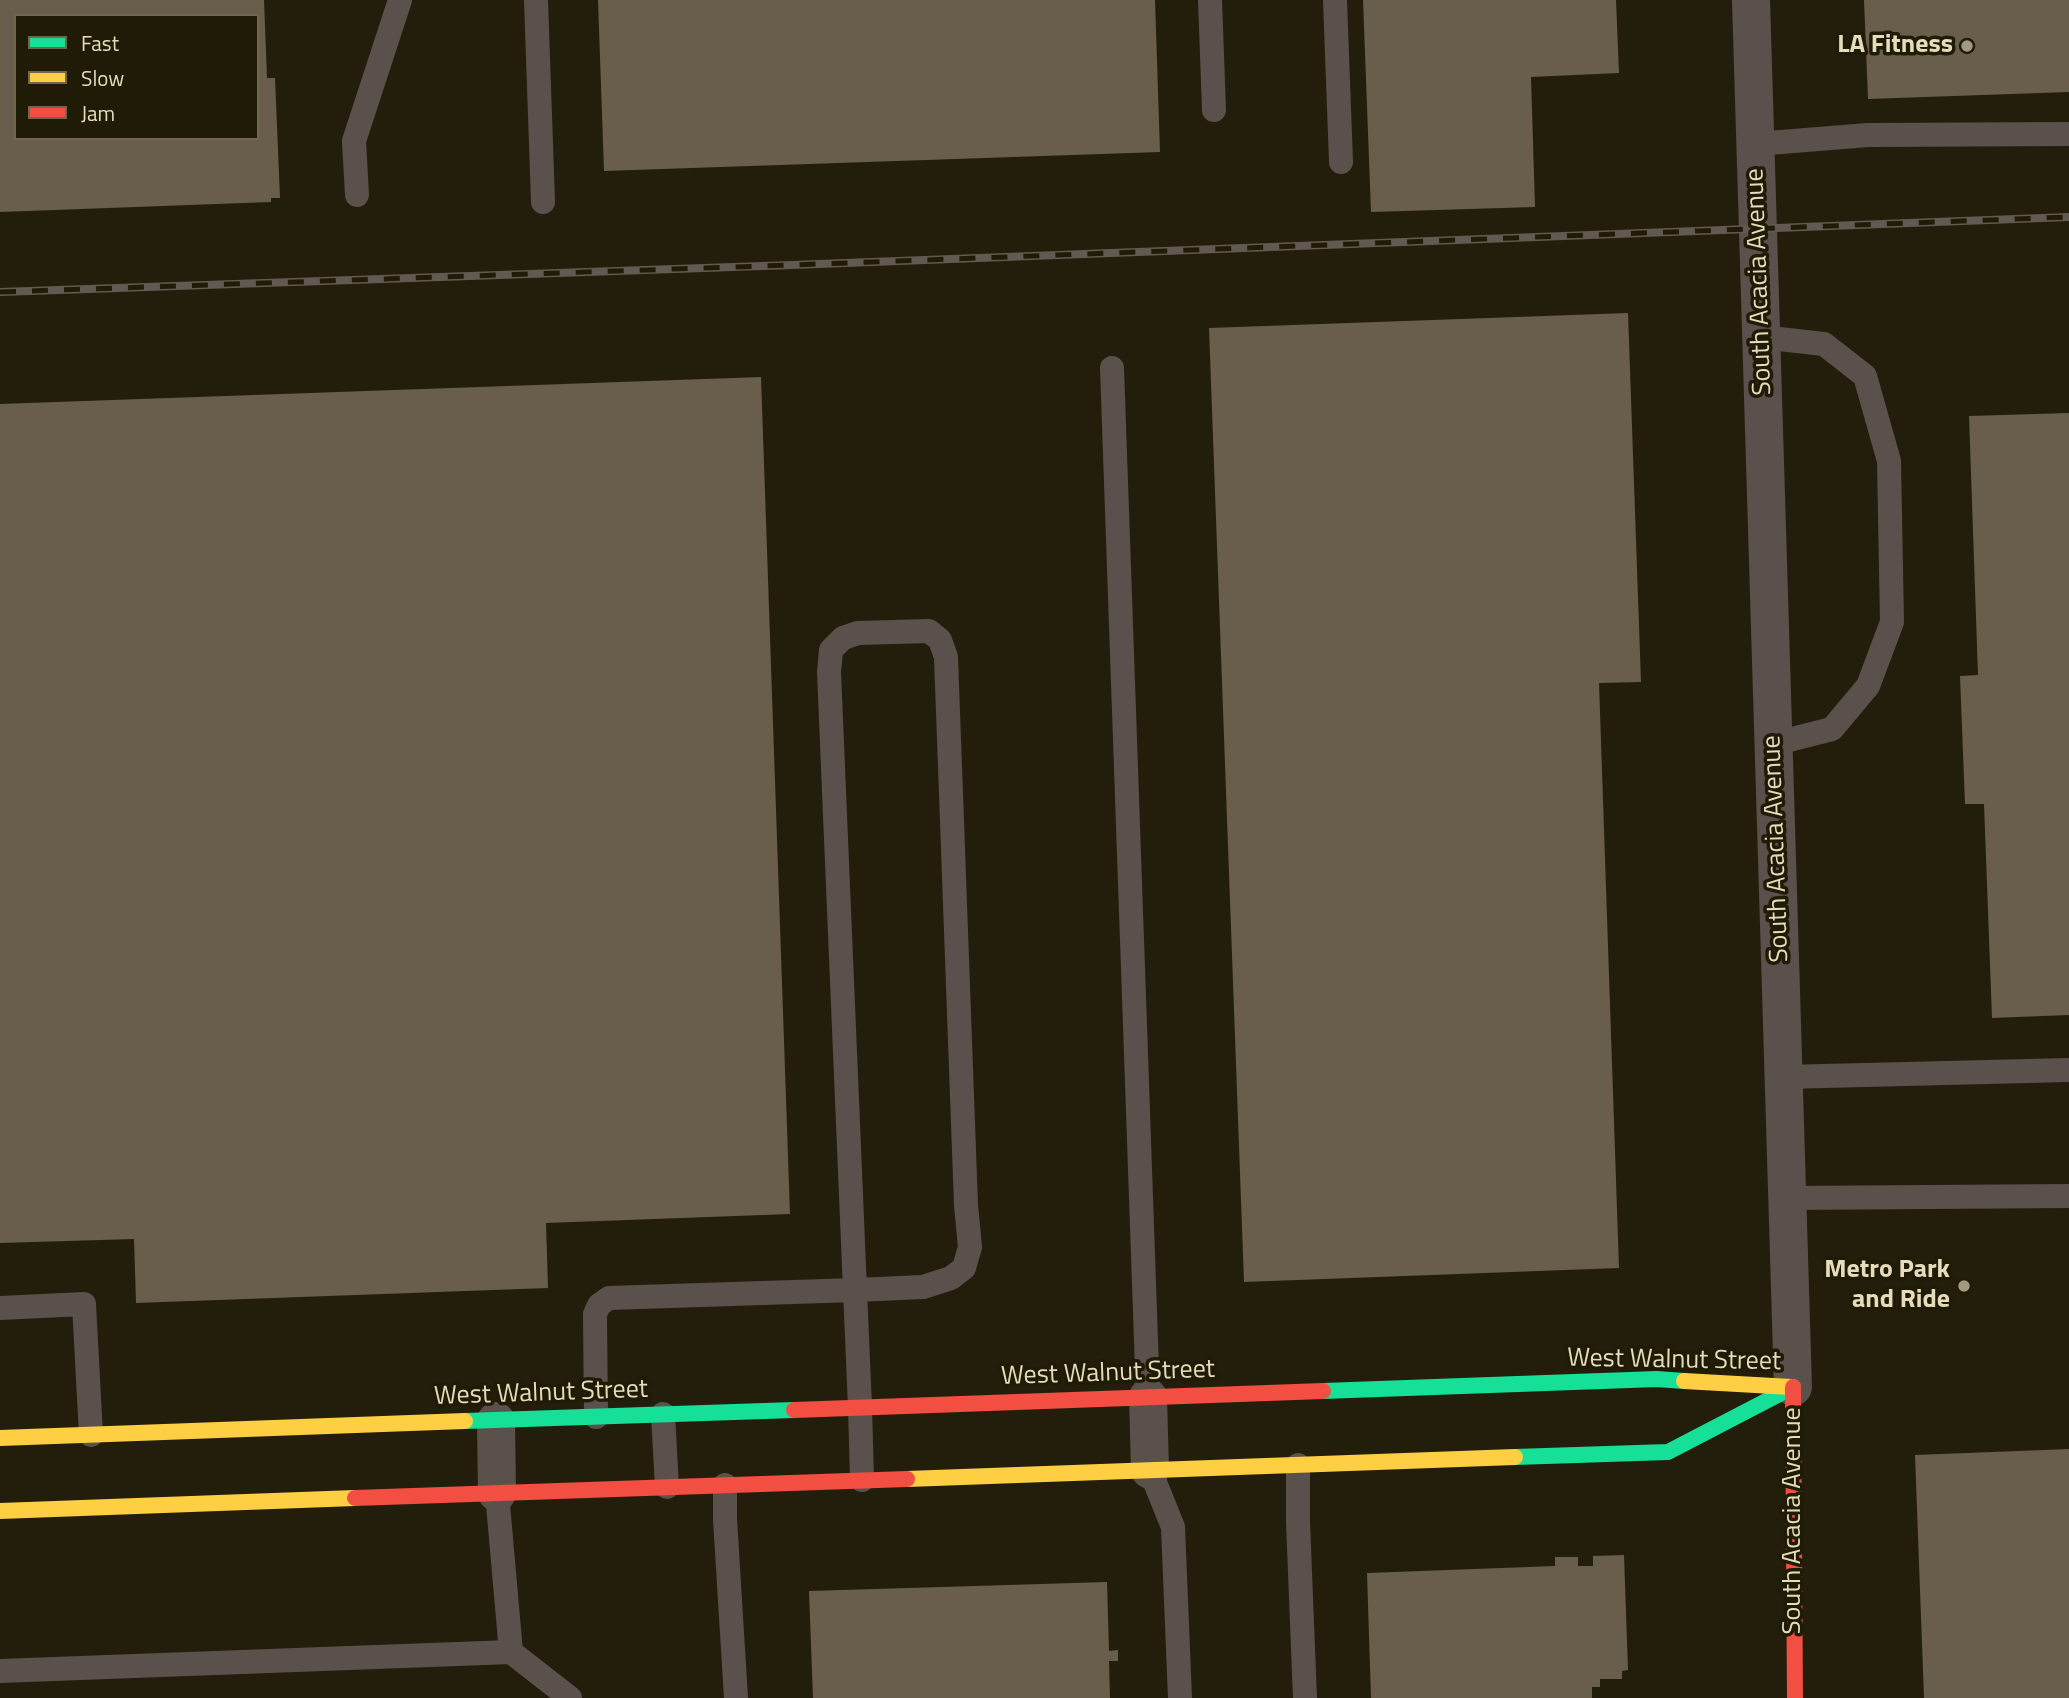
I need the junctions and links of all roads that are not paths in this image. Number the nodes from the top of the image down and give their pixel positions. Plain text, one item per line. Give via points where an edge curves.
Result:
1 (400, 0) edge
2 (536, 0) edge
3 (1210, 0) edge
4 (1335, 0) edge
5 (1751, 0) edge
6 (1214, 110) dead end
7 (2069, 134) edge
8 (1756, 144) junction
9 (1341, 162) dead end
10 (357, 195) dead end
11 (544, 202) dead end
12 (1761, 337) junction
13 (1112, 368) dead end
14 (1773, 744) junction
15 (2069, 1070) edge
16 (1783, 1077) junction
17 (2069, 1196) edge
18 (1787, 1198) junction
19 (855, 1290) junction
20 (0, 1308) edge
21 (1793, 1387) junction
22 (1147, 1397) junction
23 (860, 1407) junction
24 (663, 1414) junction
25 (596, 1417) junction
26 (496, 1420) junction
27 (91, 1435) junction
28 (0, 1438) edge
29 (1297, 1465) junction
30 (1150, 1470) junction
31 (862, 1480) junction
32 (725, 1485) junction
33 (667, 1487) junction
34 (497, 1493) junction
35 (0, 1511) edge
36 (511, 1652) junction
37 (0, 1671) edge
38 (570, 1698) edge
39 (736, 1698) edge
40 (1180, 1698) edge
41 (1305, 1698) edge
42 (1795, 1698) edge

1 - 10 lane via 354,141
2 - 11 lane
3 - 6 lane
4 - 9 lane
5 - 8 street, South Acacia Avenue
7 - 8 lane via 1868,135
8 - 12 street, South Acacia Avenue
12 - 14 street, South Acacia Avenue
12 - 14 lane via 1824,344 1865,376 1889,461 1892,622 1868,686 1832,729
13 - 22 lane
14 - 16 street, South Acacia Avenue
15 - 16 lane
16 - 18 street, South Acacia Avenue
17 - 18 lane
18 - 21 street, South Acacia Avenue
19 - 19 lane via 923,1287 951,1278 964,1268 970,1247 946,657 940,640 929,631 858,633 843,638 831,650
19 - 23 lane
19 - 25 lane via 609,1298 595,1314
20 - 27 lane via 84,1304
21 - 22 street, West Walnut Street via 1657,1379
21 - 29 street, West Walnut Street via 1668,1452
21 - 42 street, South Acacia Avenue
22 - 23 street, West Walnut Street
22 - 30 street
23 - 24 street, West Walnut Street
23 - 31 lane
24 - 25 street, West Walnut Street
24 - 33 lane
25 - 26 street, West Walnut Street
26 - 27 street, West Walnut Street
26 - 34 street
27 - 28 street, West Walnut Street
29 - 30 street, West Walnut Street
29 - 41 lane
30 - 31 street, West Walnut Street
30 - 40 lane via 1174,1527
31 - 32 street, West Walnut Street
32 - 33 street, West Walnut Street
32 - 39 lane
33 - 34 street, West Walnut Street
34 - 35 street, West Walnut Street
34 - 36 lane
36 - 37 lane
36 - 38 lane

